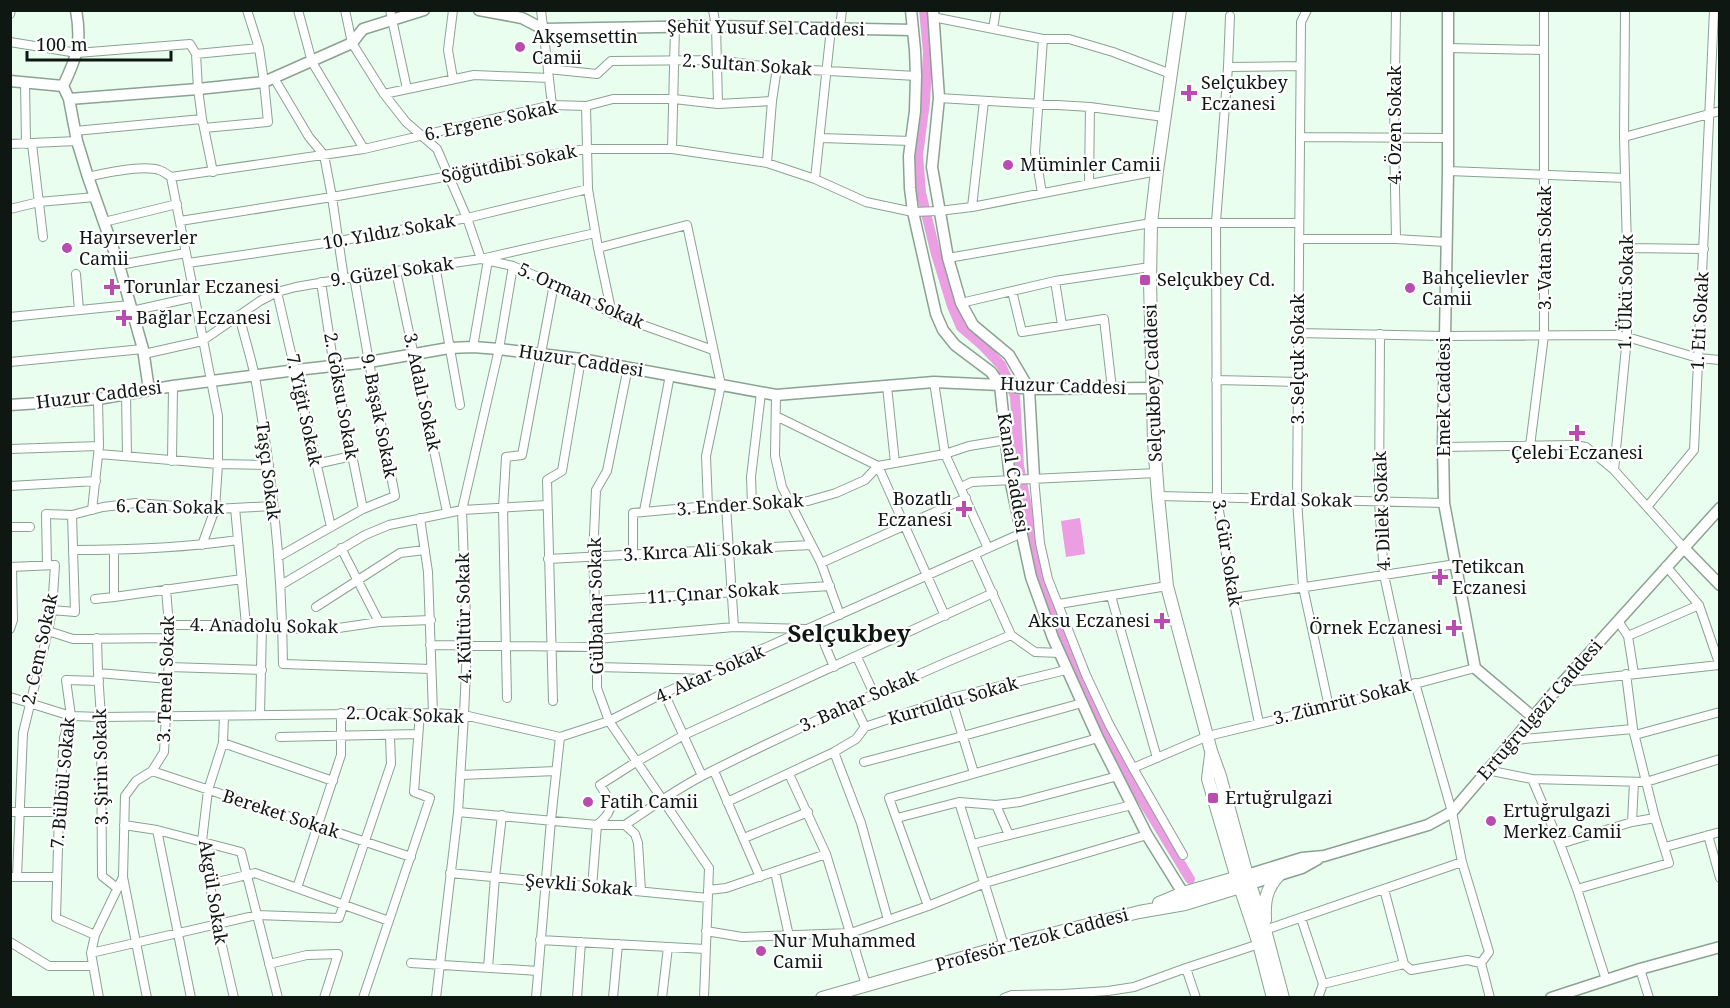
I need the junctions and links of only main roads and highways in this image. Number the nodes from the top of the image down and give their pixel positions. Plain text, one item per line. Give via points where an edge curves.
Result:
1 (1180, 10) edge
2 (1279, 876) road end
3 (1243, 881) junction
4 (1139, 912) junction
5 (1265, 930) junction
6 (852, 993) edge
7 (822, 998) edge
8 (1273, 998) edge
9 (1283, 998) edge

1 - 3 main road, Selçukbey Caddesi via 1151,223 1156,473 1167,586 1212,751 1208,779
2 - 5 main road via 1266,898
3 - 4 main road via 1185,904
3 - 4 main road via 1183,893
3 - 5 main road
3 - 8 main road
4 - 6 main road, Profesör Tezok Caddesi via 1004,946 866,985
5 - 9 main road
6 - 7 main road, Profesör Tezok Caddesi

